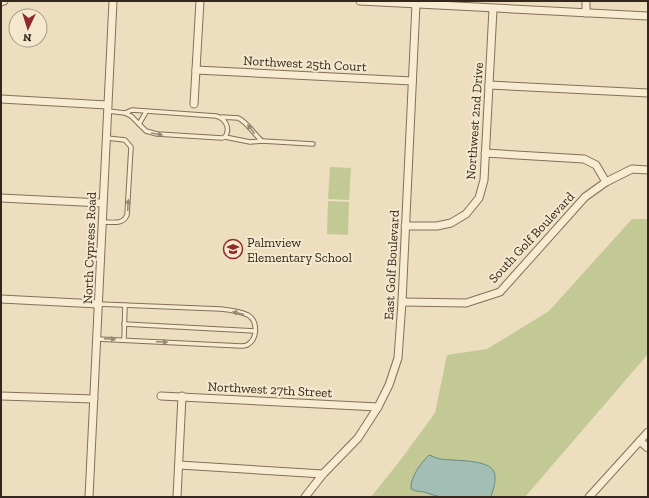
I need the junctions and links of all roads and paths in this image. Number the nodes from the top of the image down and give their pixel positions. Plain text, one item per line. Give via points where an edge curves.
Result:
1 (113, 1) edge
2 (200, 1) edge
3 (360, 1) edge
4 (586, 1) edge
5 (416, 4) junction
6 (493, 9) junction
7 (586, 13) junction
8 (648, 16) edge
9 (196, 70) junction
10 (412, 81) junction
11 (489, 85) junction
12 (648, 93) edge
13 (1, 99) edge
14 (194, 104) dead end
15 (107, 108) junction
16 (146, 112) junction
17 (125, 113) junction
18 (221, 117) junction
19 (139, 124) junction
20 (225, 137) junction
21 (106, 138) junction
22 (262, 140) junction
23 (313, 144) dead end
24 (485, 153) junction
25 (648, 170) edge
26 (606, 182) junction
27 (1, 198) edge
28 (102, 203) junction
29 (102, 222) junction
30 (405, 226) junction
31 (1, 299) edge
32 (402, 302) junction
33 (98, 304) junction
34 (125, 305) junction
35 (124, 324) junction
36 (255, 330) junction
37 (97, 339) junction
38 (124, 340) junction
39 (1, 396) edge
40 (161, 396) dead end
41 (182, 396) junction
42 (94, 400) junction
43 (378, 407) junction
44 (648, 432) edge
45 (640, 441) junction
46 (648, 448) edge
47 (179, 465) junction
48 (323, 474) junction
49 (89, 497) edge
50 (178, 497) edge
51 (305, 497) edge
52 (589, 497) edge

1 - 15 street, North Cypress Road
2 - 9 street
3 - 5 street
4 - 7 street
5 - 6 street
5 - 10 street, East Golf Boulevard
6 - 7 street
6 - 11 street, Northwest 2nd Drive
7 - 8 street
9 - 10 street, Northwest 25th Court
9 - 14 street
10 - 30 street, East Golf Boulevard
11 - 12 street
11 - 24 street, Northwest 2nd Drive
13 - 15 street
15 - 17 lane
15 - 21 street, North Cypress Road
16 - 17 lane via 132,110
16 - 18 lane
16 - 19 lane
17 - 19 lane
18 - 20 lane via 227,128
22 -> 18 lane via 243,120
19 -> 20 lane via 146,131 157,134
20 - 22 lane via 250,142
21 - 28 street, North Cypress Road
29 -> 21 lane via 121,222 127,215 131,147 125,140
22 - 23 lane
24 - 26 street via 584,159 596,165
24 - 30 street, Northwest 2nd Drive via 484,180 479,198 466,214 451,223 437,226
25 - 26 street, South Golf Boulevard via 632,169
26 - 32 street, South Golf Boulevard via 585,197 500,292 466,303
27 - 28 street
28 - 29 street, North Cypress Road
29 - 33 street, North Cypress Road
30 - 32 street, East Golf Boulevard
31 - 33 street
32 - 43 street, East Golf Boulevard via 398,358
33 - 34 lane
33 - 37 street, North Cypress Road
34 - 35 lane
36 -> 34 lane via 253,319 238,312
35 - 36 lane
35 - 38 lane
38 -> 36 lane via 241,346 252,340
37 -> 38 lane
37 - 42 street, North Cypress Road
39 - 42 street
40 - 41 street, Northwest 27th Street
41 - 43 street, Northwest 27th Street
41 - 47 street
42 - 49 street, North Cypress Road
43 - 48 street, East Golf Boulevard via 358,438
44 - 45 street
45 - 46 street
45 - 52 street
47 - 48 street
47 - 50 street
48 - 51 street, East Golf Boulevard

